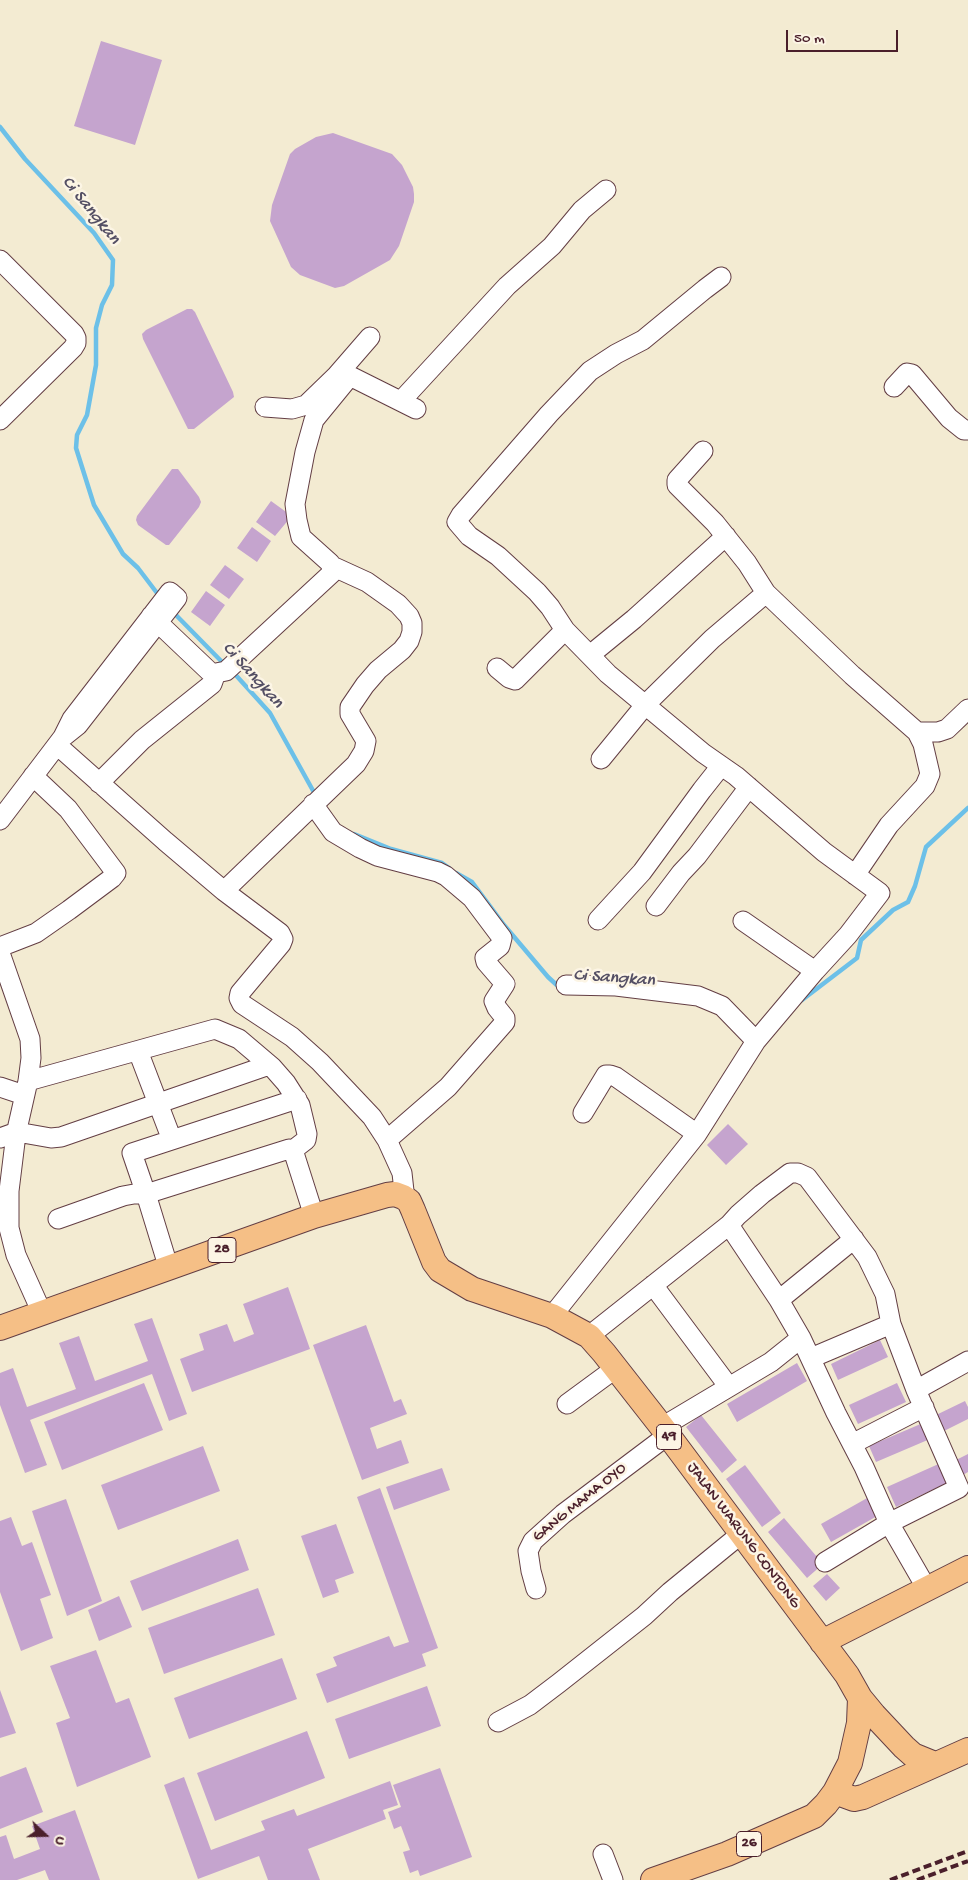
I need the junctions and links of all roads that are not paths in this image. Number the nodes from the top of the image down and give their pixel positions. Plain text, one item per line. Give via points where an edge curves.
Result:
1 (606, 190) dead end
2 (0, 260) edge
3 (721, 277) dead end
4 (370, 337) dead end
5 (894, 388) dead end
6 (265, 407) dead end
7 (0, 420) edge
8 (968, 430) edge
9 (703, 451) dead end
10 (726, 536) junction
11 (332, 566) junction
12 (766, 593) junction
13 (172, 597) dead end
14 (156, 618) junction
15 (564, 630) junction
16 (590, 655) junction
17 (497, 668) dead end
18 (224, 670) junction
19 (646, 704) junction
20 (968, 709) edge
21 (917, 732) junction
22 (60, 741) junction
23 (601, 759) dead end
24 (722, 766) junction
25 (33, 776) junction
26 (100, 783) junction
27 (749, 787) junction
28 (317, 800) junction
29 (0, 820) edge
30 (855, 875) junction
31 (224, 891) junction
32 (656, 906) dead end
33 (598, 920) dead end
34 (743, 920) dead end
35 (0, 947) edge
36 (0, 953) edge
37 (815, 971) junction
38 (566, 985) dead end
39 (756, 1041) junction
40 (138, 1051) junction
41 (269, 1065) junction
42 (0, 1087) edge
43 (26, 1088) junction
44 (297, 1099) junction
45 (157, 1103) junction
46 (583, 1113) dead end
47 (697, 1134) junction
48 (8, 1135) edge
49 (172, 1140) junction
50 (387, 1140) junction
51 (293, 1150) junction
52 (146, 1194) junction
53 (403, 1197) junction
54 (314, 1216) junction
55 (58, 1219) dead end
56 (729, 1225) junction
57 (854, 1239) junction
58 (169, 1269) junction
59 (653, 1285) junction
60 (779, 1300) junction
61 (42, 1313) junction
62 (552, 1316) junction
63 (891, 1324) junction
64 (0, 1328) edge
65 (589, 1336) junction
66 (801, 1338) junction
67 (811, 1358) junction
68 (968, 1361) edge
69 (616, 1368) junction
70 (729, 1387) junction
71 (920, 1398) junction
72 (566, 1404) dead end
73 (665, 1431) junction
74 (852, 1444) junction
75 (964, 1486) edge
76 (889, 1523) junction
77 (742, 1534) junction
78 (825, 1562) dead end
79 (968, 1568) edge
80 (536, 1589) dead end
81 (927, 1589) junction
82 (822, 1642) junction
83 (860, 1698) junction
84 (498, 1722) dead end
85 (968, 1750) edge
86 (934, 1764) junction
87 (835, 1792) junction
88 (603, 1854) dead end
89 (613, 1880) edge
90 (654, 1880) edge

1 - 11 street via 582,210 552,246 507,286 408,405 350,376 314,420 296,504 297,520 301,537
2 - 7 street via 74,334 76,343
3 - 15 street via 643,340 590,371 457,520 469,536 498,556 537,592
4 - 6 street via 306,405 292,409
5 - 8 street via 907,373 912,374 949,418
9 - 10 street via 677,480 677,485
10 - 12 street
10 - 16 street
11 - 18 street via 331,574
11 - 28 street via 367,582 398,604 409,616 412,632 402,650 378,670 353,700 350,714 366,741 364,751 356,764
12 - 19 street via 712,639
12 - 21 street
13 - 14 street
14 - 18 street via 210,672
14 - 22 street via 72,719
15 - 16 street
15 - 17 street via 515,680
16 - 19 street
18 - 26 street via 212,684 142,740
19 - 23 street
19 - 24 street
20 - 21 street via 948,729
21 - 30 street via 930,774 925,786 890,825
22 - 25 street
22 - 26 street
24 - 27 street
24 - 33 street via 642,872
25 - 29 street
25 - 35 street via 68,809 116,873 36,933
26 - 31 street
27 - 30 street
27 - 32 street
28 - 31 street
28 - 50 street via 333,832 360,848 446,876 472,898 502,938 500,946 485,959 505,984 494,1001 506,1022 448,1087
30 - 37 street via 880,894
31 - 50 street via 280,933 283,939 240,993 242,1004 292,1037 320,1062 372,1117
34 - 37 street
36 - 43 street via 30,1039
37 - 39 street
38 - 39 street via 616,986 698,996 722,1006
39 - 47 street
40 - 41 street via 215,1029 239,1039
40 - 43 street
40 - 45 street
41 - 44 street
41 - 45 street
42 - 43 street
43 - 48 street
44 - 49 street
44 - 51 street via 308,1137
45 - 48 street via 56,1138
45 - 49 street
46 - 47 street via 606,1075 610,1075
47 - 62 street
48 - 61 street via 8,1228 16,1255
49 - 52 street via 132,1153
50 - 53 street via 402,1173
51 - 52 street
51 - 54 street
52 - 55 street via 123,1196
52 - 58 street
53 - 54 main road, 28 via 395,1194
53 - 62 main road, JALAN WARUNG CONTONG / 49 via 409,1201 440,1270 466,1286
54 - 58 main road, 28
56 - 57 street via 762,1194 790,1174 798,1173 807,1177
56 - 59 street
56 - 60 street
57 - 60 street
57 - 63 street via 878,1276
58 - 61 main road, 28
59 - 65 street
59 - 70 street
60 - 66 street
61 - 64 main road, 28
62 - 65 main road, JALAN WARUNG CONTONG / 49
63 - 67 street
63 - 71 street
65 - 69 main road, JALAN WARUNG CONTONG / 49
66 - 67 street
66 - 70 street, GANG MAMA OYO via 771,1362
67 - 74 street
68 - 71 street
69 - 72 street
69 - 73 main road, JALAN WARUNG CONTONG / 49
70 - 73 street, GANG MAMA OYO
71 - 74 street
71 - 75 street
73 - 77 main road, JALAN WARUNG CONTONG / 49
73 - 80 street, GANG MAMA OYO via 533,1541 528,1550
74 - 76 street
75 - 76 street
76 - 78 street
76 - 81 street
77 - 82 main road, JALAN WARUNG CONTONG / 49
77 - 84 street via 559,1683
79 - 81 main road
81 - 82 main road
82 - 83 main road, JALAN WARUNG CONTONG / 49
83 - 86 main road, JALAN WARUNG CONTONG / 49 via 894,1739 913,1755
83 - 87 main road via 855,1745
85 - 86 main road
86 - 87 main road via 854,1800
87 - 90 main road, 26 via 814,1816 728,1854
88 - 89 street

